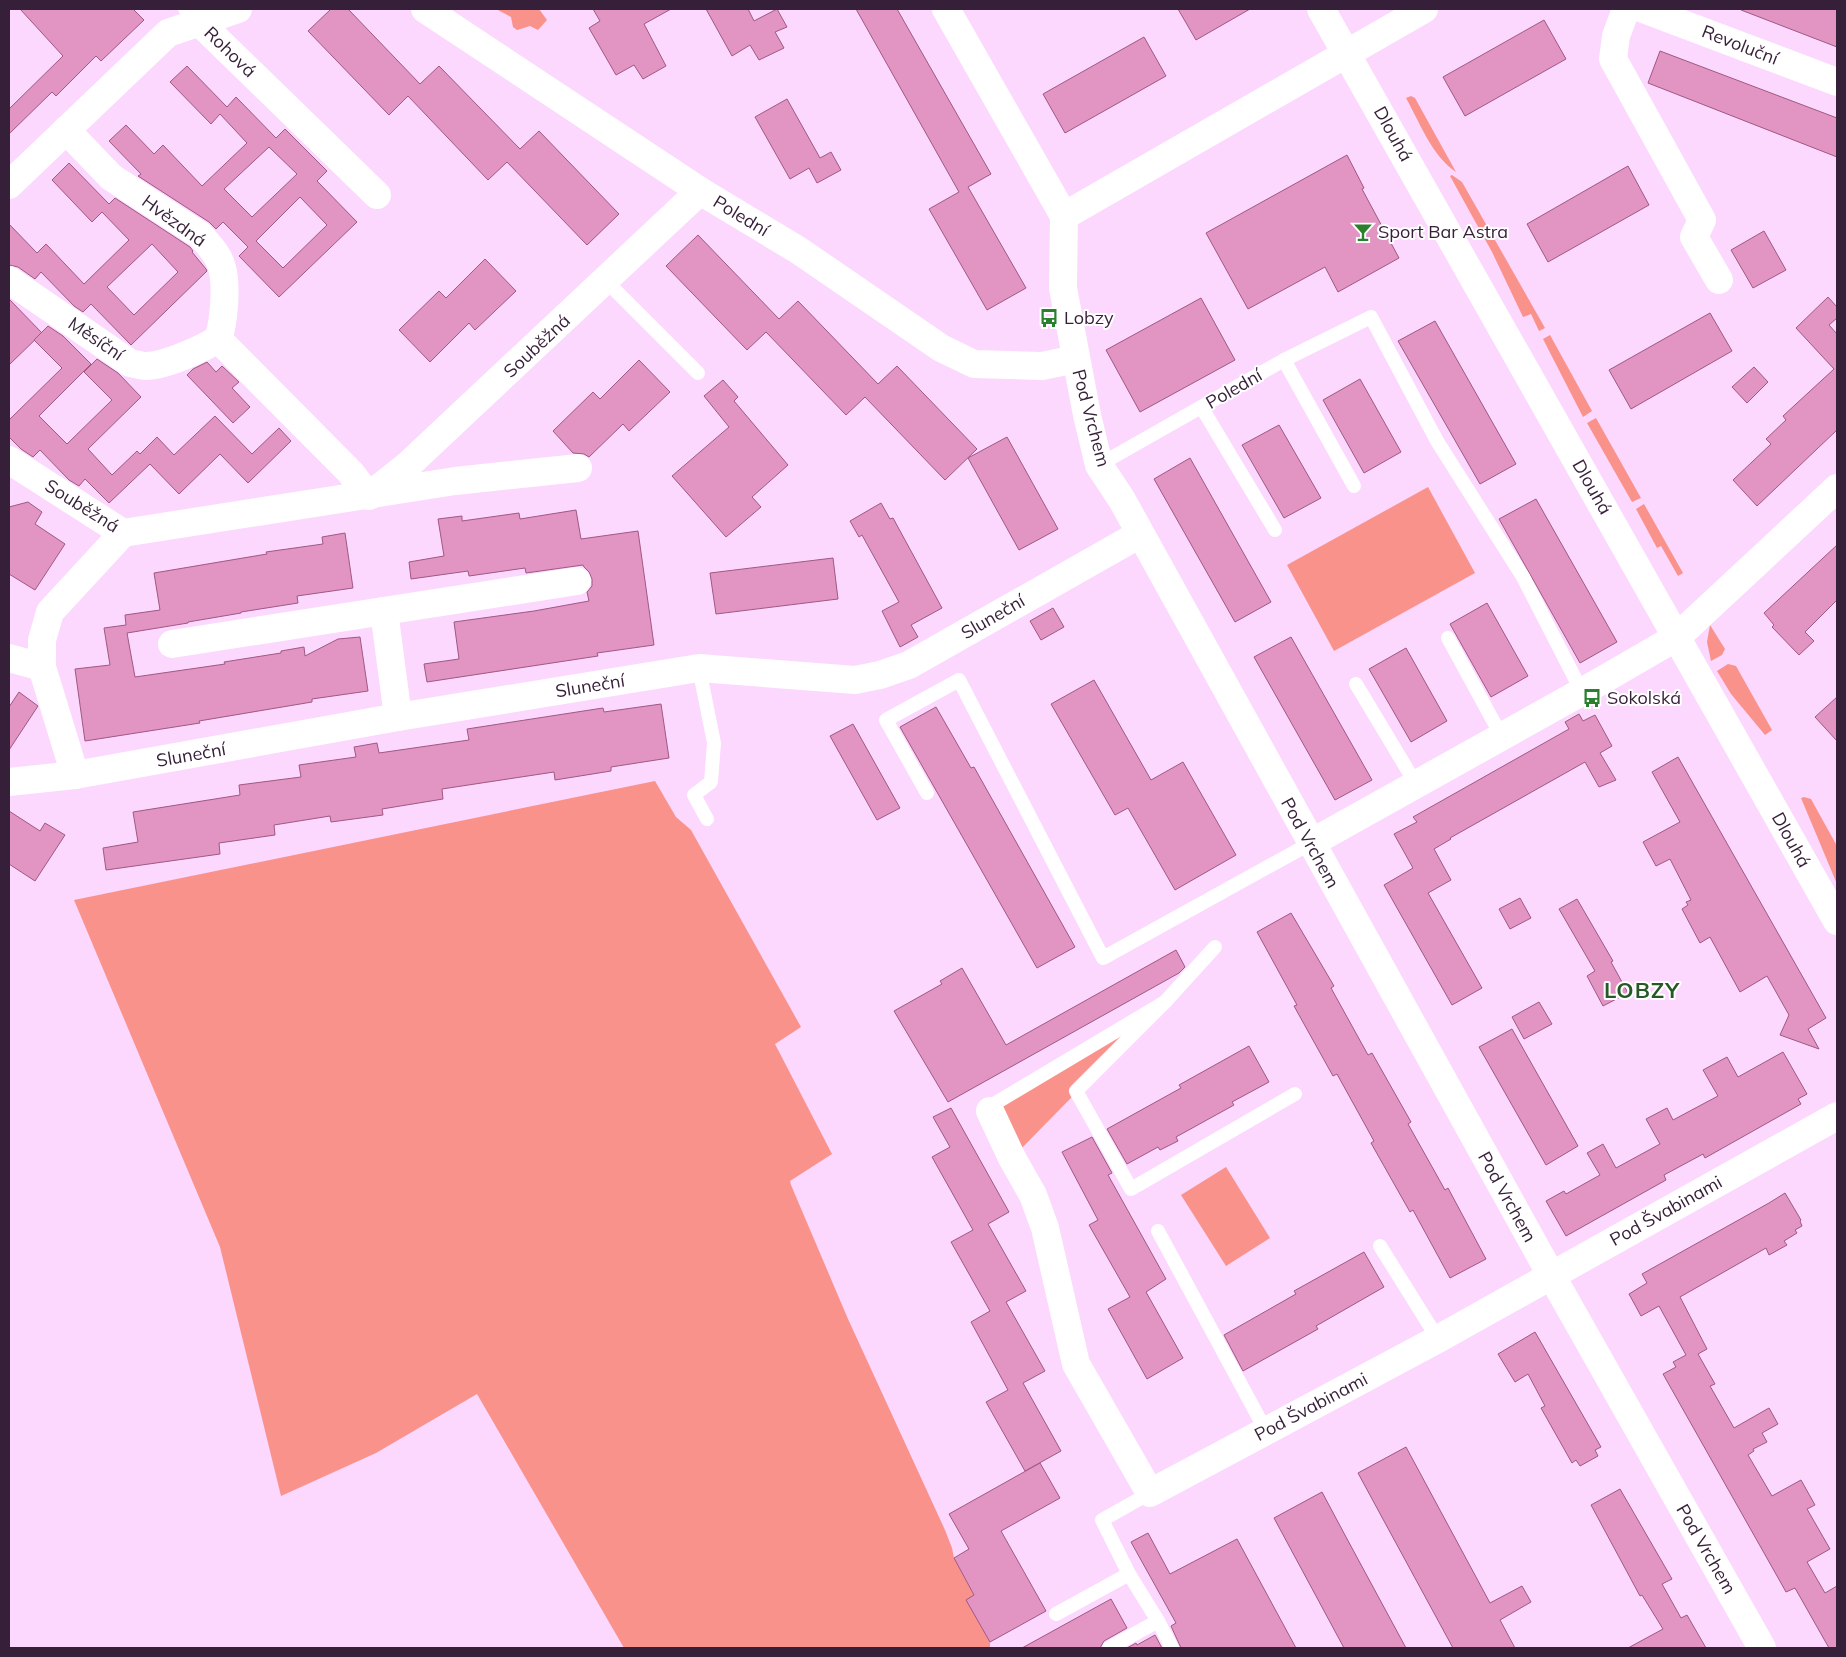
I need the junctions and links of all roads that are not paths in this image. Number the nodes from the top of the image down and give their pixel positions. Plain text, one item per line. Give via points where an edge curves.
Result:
1 (238, 9) edge
2 (425, 9) edge
3 (946, 9) edge
4 (1321, 9) edge
5 (1424, 9) edge
6 (1626, 9) edge
7 (1643, 9) edge
8 (192, 16) edge
9 (1347, 53) junction
10 (1837, 82) edge
11 (66, 130) junction
12 (9, 185) edge
13 (700, 191) junction
14 (377, 195) dead end
15 (1064, 216) junction
16 (9, 280) edge
17 (1719, 280) dead end
18 (606, 281) junction
19 (218, 339) junction
20 (1076, 359) junction
21 (1284, 360) junction
22 (698, 373) dead end
23 (1202, 408) junction
24 (9, 460) edge
25 (1100, 465) junction
26 (578, 468) dead end
27 (1354, 486) dead end
28 (1837, 488) edge
29 (369, 496) junction
30 (1275, 530) dead end
31 (123, 533) junction
32 (1140, 534) junction
33 (577, 581) dead end
34 (384, 611) junction
35 (1677, 637) junction
36 (1448, 638) dead end
37 (172, 644) dead end
38 (9, 658) edge
39 (42, 667) junction
40 (699, 668) junction
41 (1356, 684) dead end
42 (1582, 692) junction
43 (398, 717) junction
44 (1502, 737) junction
45 (75, 776) junction
46 (9, 782) edge
47 (1416, 784) junction
48 (927, 793) dead end
49 (707, 819) dead end
50 (1311, 843) junction
51 (1837, 921) edge
52 (1215, 947) dead end
53 (1165, 1002) junction
54 (1295, 1094) dead end
55 (990, 1111) joint
56 (1837, 1116) edge
57 (1158, 1231) dead end
58 (1380, 1246) dead end
59 (1551, 1275) junction
60 (1438, 1339) junction
61 (1266, 1431) junction
62 (1150, 1493) junction
63 (1129, 1574) junction
64 (1056, 1614) dead end
65 (1158, 1621) junction
66 (1110, 1648) edge
67 (1172, 1648) edge
68 (1762, 1648) edge

1 - 8 street
2 - 13 street, Polední
3 - 15 street
4 - 9 street
5 - 9 street
6 - 17 street via 1616,36 1614,59 1702,220 1694,237
7 - 10 street, Revoluční
8 - 11 street, Rohová via 168,33
8 - 14 street, Rohová
9 - 15 street
9 - 35 street, Dlouhá
11 - 12 street, Rohová
11 - 19 street, Hvězdná via 111,177 200,235 211,247 223,269 223,327
13 - 18 street, Souběžná
13 - 20 street, Polední via 798,250 941,348 974,364 1042,366
15 - 20 street, Pod Vrchem via 1063,288
16 - 19 street, Měsíční via 130,363 147,366 164,362
18 - 22 lane
18 - 29 street, Souběžná via 408,465
19 - 29 street via 350,472
20 - 25 street, Pod Vrchem
21 - 23 lane, Polední
21 - 27 lane
21 - 42 lane, Polední via 1371,318 1437,441 1523,578
23 - 25 lane, Polední
23 - 30 lane
24 - 31 street, Souběžná
25 - 32 street, Pod Vrchem
26 - 29 street, Souběžná via 455,481
28 - 35 street
29 - 31 street, Souběžná
31 - 39 street via 50,612 42,640
32 - 40 street, Sluneční via 909,665 880,675 855,680
32 - 50 street, Pod Vrchem
33 - 34 street
34 - 37 street
34 - 43 street
35 - 42 street
35 - 51 street, Dlouhá
36 - 44 lane
38 - 39 street
39 - 45 street
40 - 43 street, Sluneční
40 - 49 lane via 714,743 711,782 694,795
41 - 47 lane
42 - 44 street
43 - 45 street, Sluneční
44 - 47 street
45 - 46 street, Sluneční
47 - 50 street
48 - 50 lane via 886,720 959,680 1104,958
50 - 59 street, Pod Vrchem
52 - 53 lane
53 - 54 lane via 1076,1091 1131,1189
53 - 55 lane via 994,1104
55 - 62 street via 1033,1195 1046,1228 1076,1364
56 - 59 street, Pod Švabinami
57 - 61 lane
58 - 60 lane
59 - 60 street, Pod Švabinami
59 - 68 street, Pod Vrchem
60 - 61 street, Pod Švabinami
61 - 62 street, Pod Švabinami
62 - 63 lane via 1102,1520
63 - 64 lane
63 - 65 lane
65 - 66 lane
65 - 67 lane

